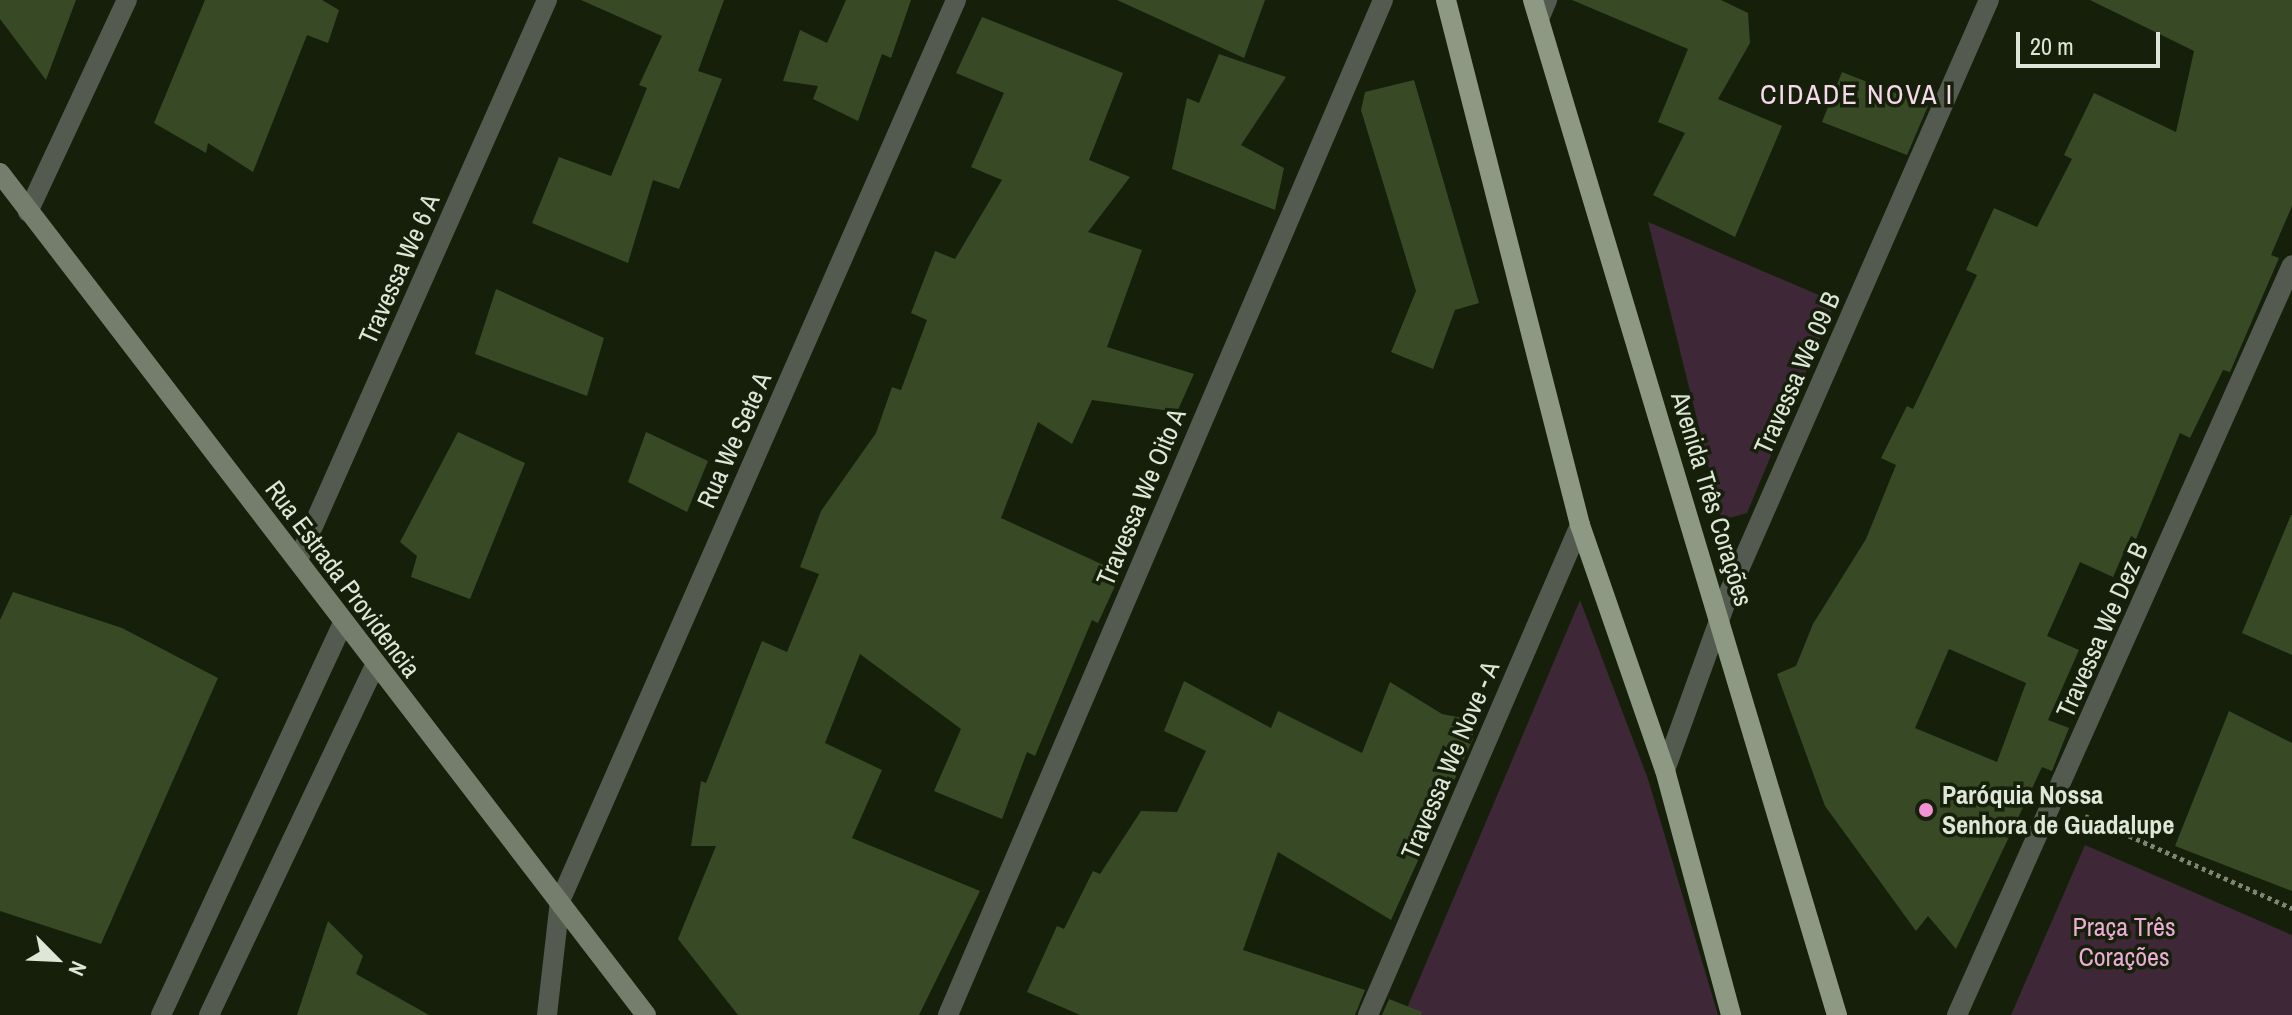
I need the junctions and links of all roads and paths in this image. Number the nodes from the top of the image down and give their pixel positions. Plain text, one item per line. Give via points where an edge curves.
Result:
1 (127, 0) edge
2 (547, 0) edge
3 (956, 0) edge
4 (1383, 0) edge
5 (1446, 0) edge
6 (1989, 0) edge
7 (1540, 6) edge
8 (0, 173) edge
9 (28, 212) junction
10 (2292, 265) edge
11 (1580, 525) junction
12 (298, 560) junction
13 (1723, 624) junction
14 (342, 625) junction
15 (374, 667) junction
16 (1665, 770) junction
17 (2054, 802) junction
18 (560, 901) junction
19 (2292, 908) edge
20 (161, 1015) edge
21 (209, 1015) edge
22 (547, 1015) edge
23 (646, 1015) edge
24 (948, 1015) edge
25 (1368, 1015) edge
26 (1731, 1015) edge
27 (1837, 1015) edge
28 (1957, 1015) edge

1 - 9 street
2 - 12 street, Travessa We 6 A
3 - 18 street, Rua We Sete A
4 - 24 street, Travessa We Oito A
5 - 11 main road
6 - 13 street, Travessa We 09 B via 1730,590
7 - 13 main road, Avenida Três Corações
8 - 9 main road, Rua Estrada Providencia
9 - 12 main road, Rua Estrada Providencia
10 - 17 street, Travessa We Dez B
11 - 16 main road
11 - 25 street, Travessa We Nove - A
12 - 14 main road, Rua Estrada Providencia
13 - 16 street, Travessa We 09 B
13 - 27 main road, Avenida Três Corações
14 - 15 main road, Rua Estrada Providencia
14 - 20 street
15 - 18 main road, Rua Estrada Providencia
15 - 21 street
16 - 26 main road
17 - 19 path
17 - 28 street, Travessa We Dez B
18 - 22 street, Rua We Sete A
18 - 23 main road, Rua Estrada Providencia

